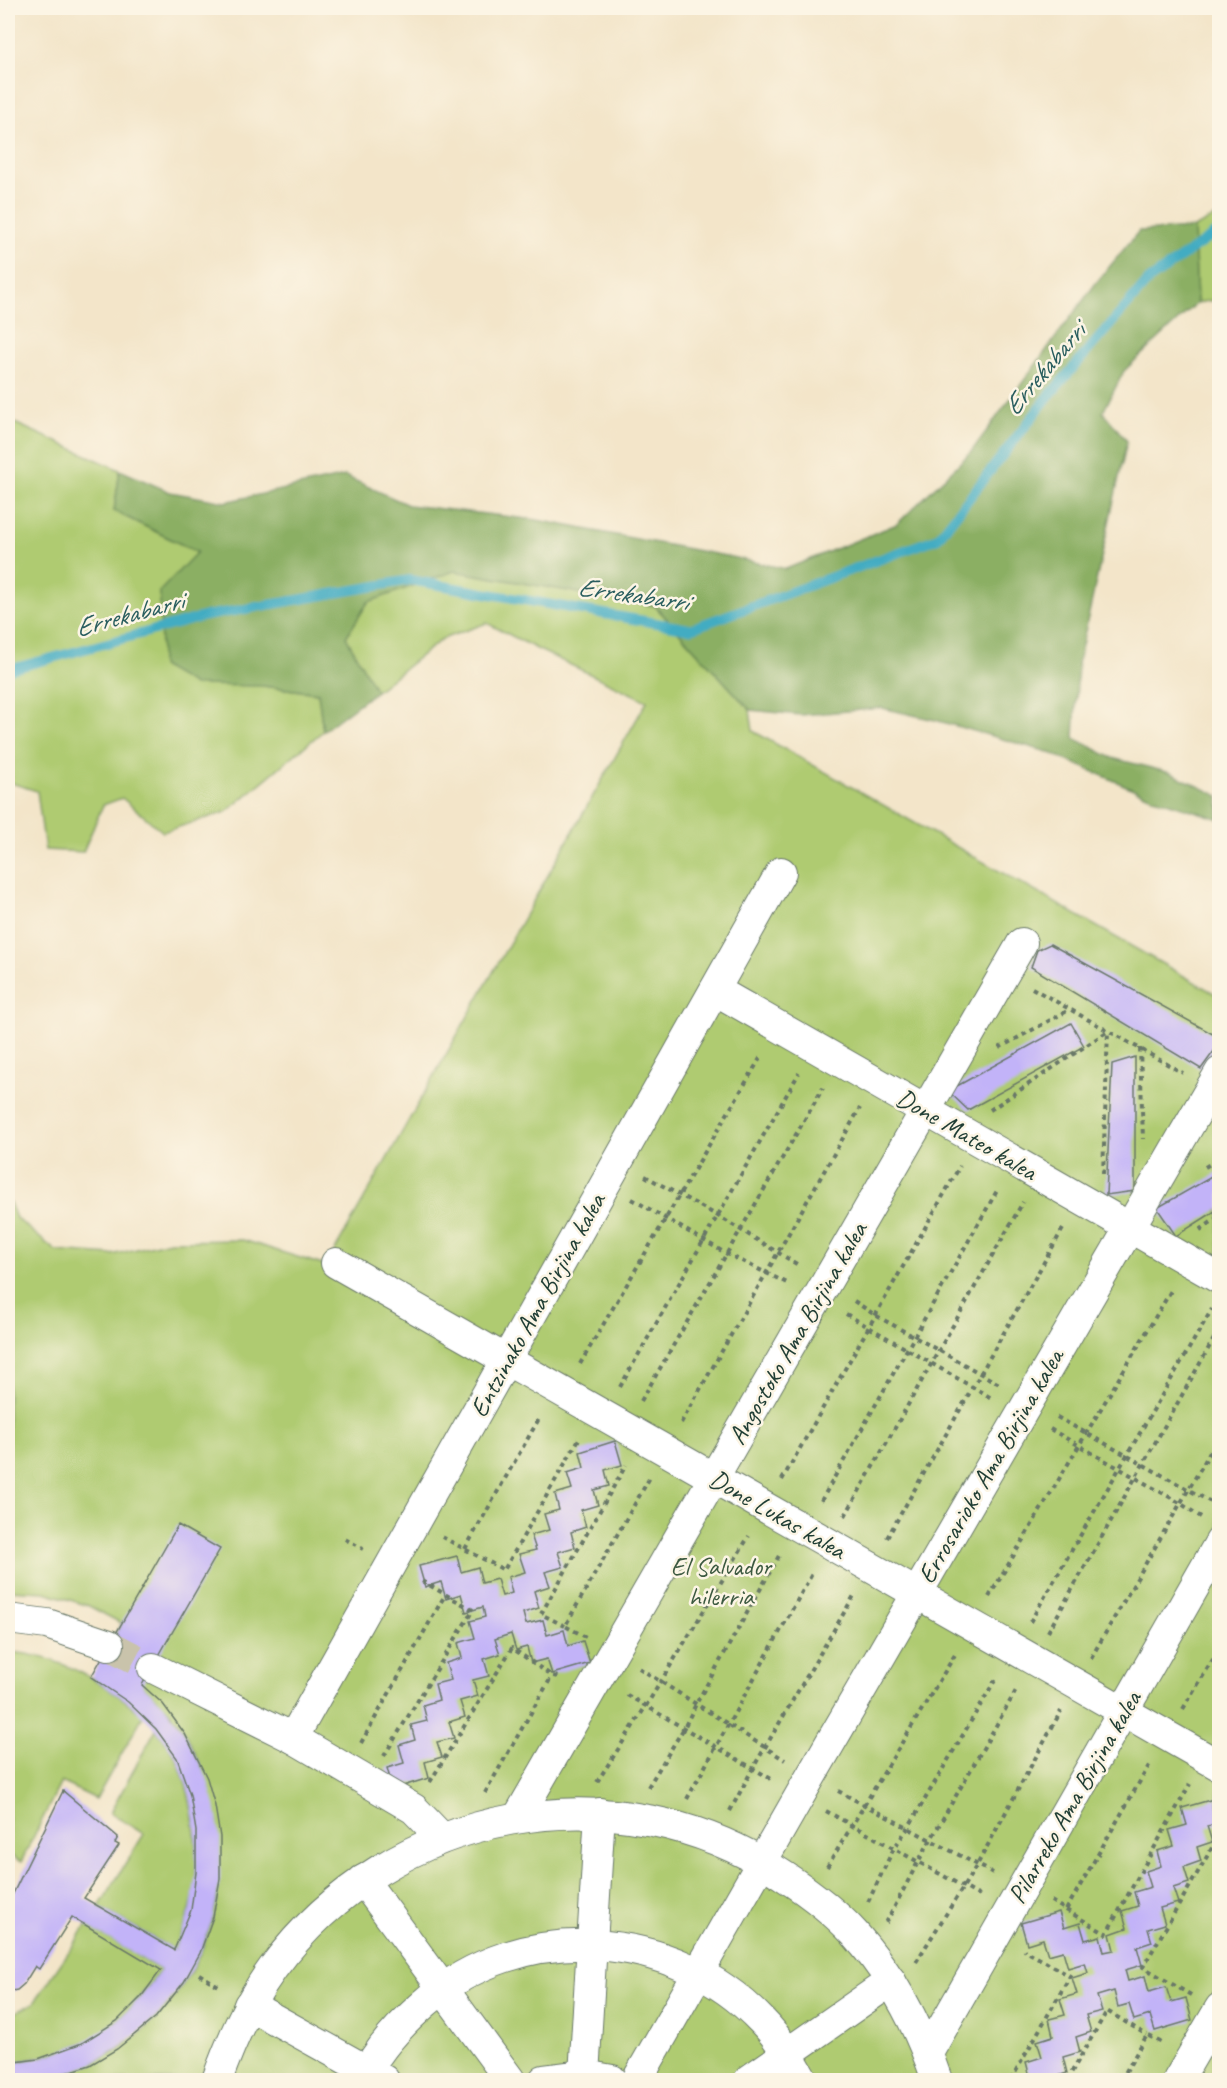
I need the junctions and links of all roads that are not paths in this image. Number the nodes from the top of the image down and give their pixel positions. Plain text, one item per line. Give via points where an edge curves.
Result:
1 (781, 872) dead end
2 (1022, 942) dead end
3 (715, 990) junction
4 (1215, 1080) edge
5 (926, 1111) junction
6 (1129, 1227) junction
7 (336, 1263) dead end
8 (1217, 1292) edge
9 (507, 1359) junction
10 (714, 1478) junction
11 (1215, 1532) edge
12 (917, 1593) junction
13 (8, 1619) edge
14 (109, 1645) tunnel mouth
15 (153, 1668) tunnel mouth
16 (1123, 1711) junction
17 (292, 1738) junction
18 (1212, 1762) edge
19 (600, 1813) junction
20 (518, 1817) junction
21 (453, 1834) junction
22 (762, 1861) junction
23 (363, 1880) junction
24 (592, 1944) junction
25 (698, 1972) junction
26 (891, 1981) junction
27 (442, 1988) junction
28 (249, 2005) junction
29 (1219, 2010) edge
30 (928, 2053) junction
31 (788, 2054) junction
32 (1184, 2070) edge
33 (372, 2077) edge
34 (598, 2078) edge
35 (217, 2080) edge
36 (510, 2080) edge
37 (544, 2080) edge
38 (637, 2080) edge
39 (749, 2080) edge
40 (803, 2080) edge
41 (937, 2080) edge

1 - 3 street, Entzinako Ama Birjina kalea
2 - 5 street, Angostoko Ama Birjina kalea
3 - 5 street, Done Mateo kalea
3 - 9 street, Entzinako Ama Birjina kalea
4 - 6 street, Errosarioko Ama Birjina kalea
5 - 6 street, Done Mateo kalea
5 - 10 street, Angostoko Ama Birjina kalea
6 - 8 street, Done Mateo kalea via 1188,1261
6 - 12 street, Errosarioko Ama Birjina kalea
7 - 9 street, Done Lukas kalea
9 - 10 street, Done Lukas kalea
9 - 17 street, Entzinako Ama Birjina kalea
10 - 12 street, Done Lukas kalea
10 - 20 street, Angostoko Ama Birjina kalea
11 - 16 street, Pilarreko Ama Birjina kalea
12 - 16 street, Done Lukas kalea
12 - 22 street, Errosarioko Ama Birjina kalea
13 - 14 street via 47,1624
15 - 17 street
16 - 18 street, Done Lukas kalea
16 - 30 street, Pilarreko Ama Birjina kalea
17 - 21 street
19 - 20 street
19 - 22 street via 673,1825 716,1839
19 - 24 street
20 - 21 street
21 - 23 street
22 - 25 street, Errosarioko Ama Birjina kalea
22 - 26 street via 811,1893 853,1932
23 - 27 street
23 - 28 street via 299,1936
24 - 25 street via 665,1957
24 - 27 street via 514,1953
24 - 34 street
25 - 31 street via 732,1994 762,2021
25 - 38 street, Errosarioko Ama Birjina kalea
26 - 30 street
26 - 31 street
27 - 33 street via 400,2025
27 - 36 street
28 - 33 street
28 - 35 street
29 - 32 street
30 - 41 street
31 - 39 street
31 - 40 street
34 - 37 street

